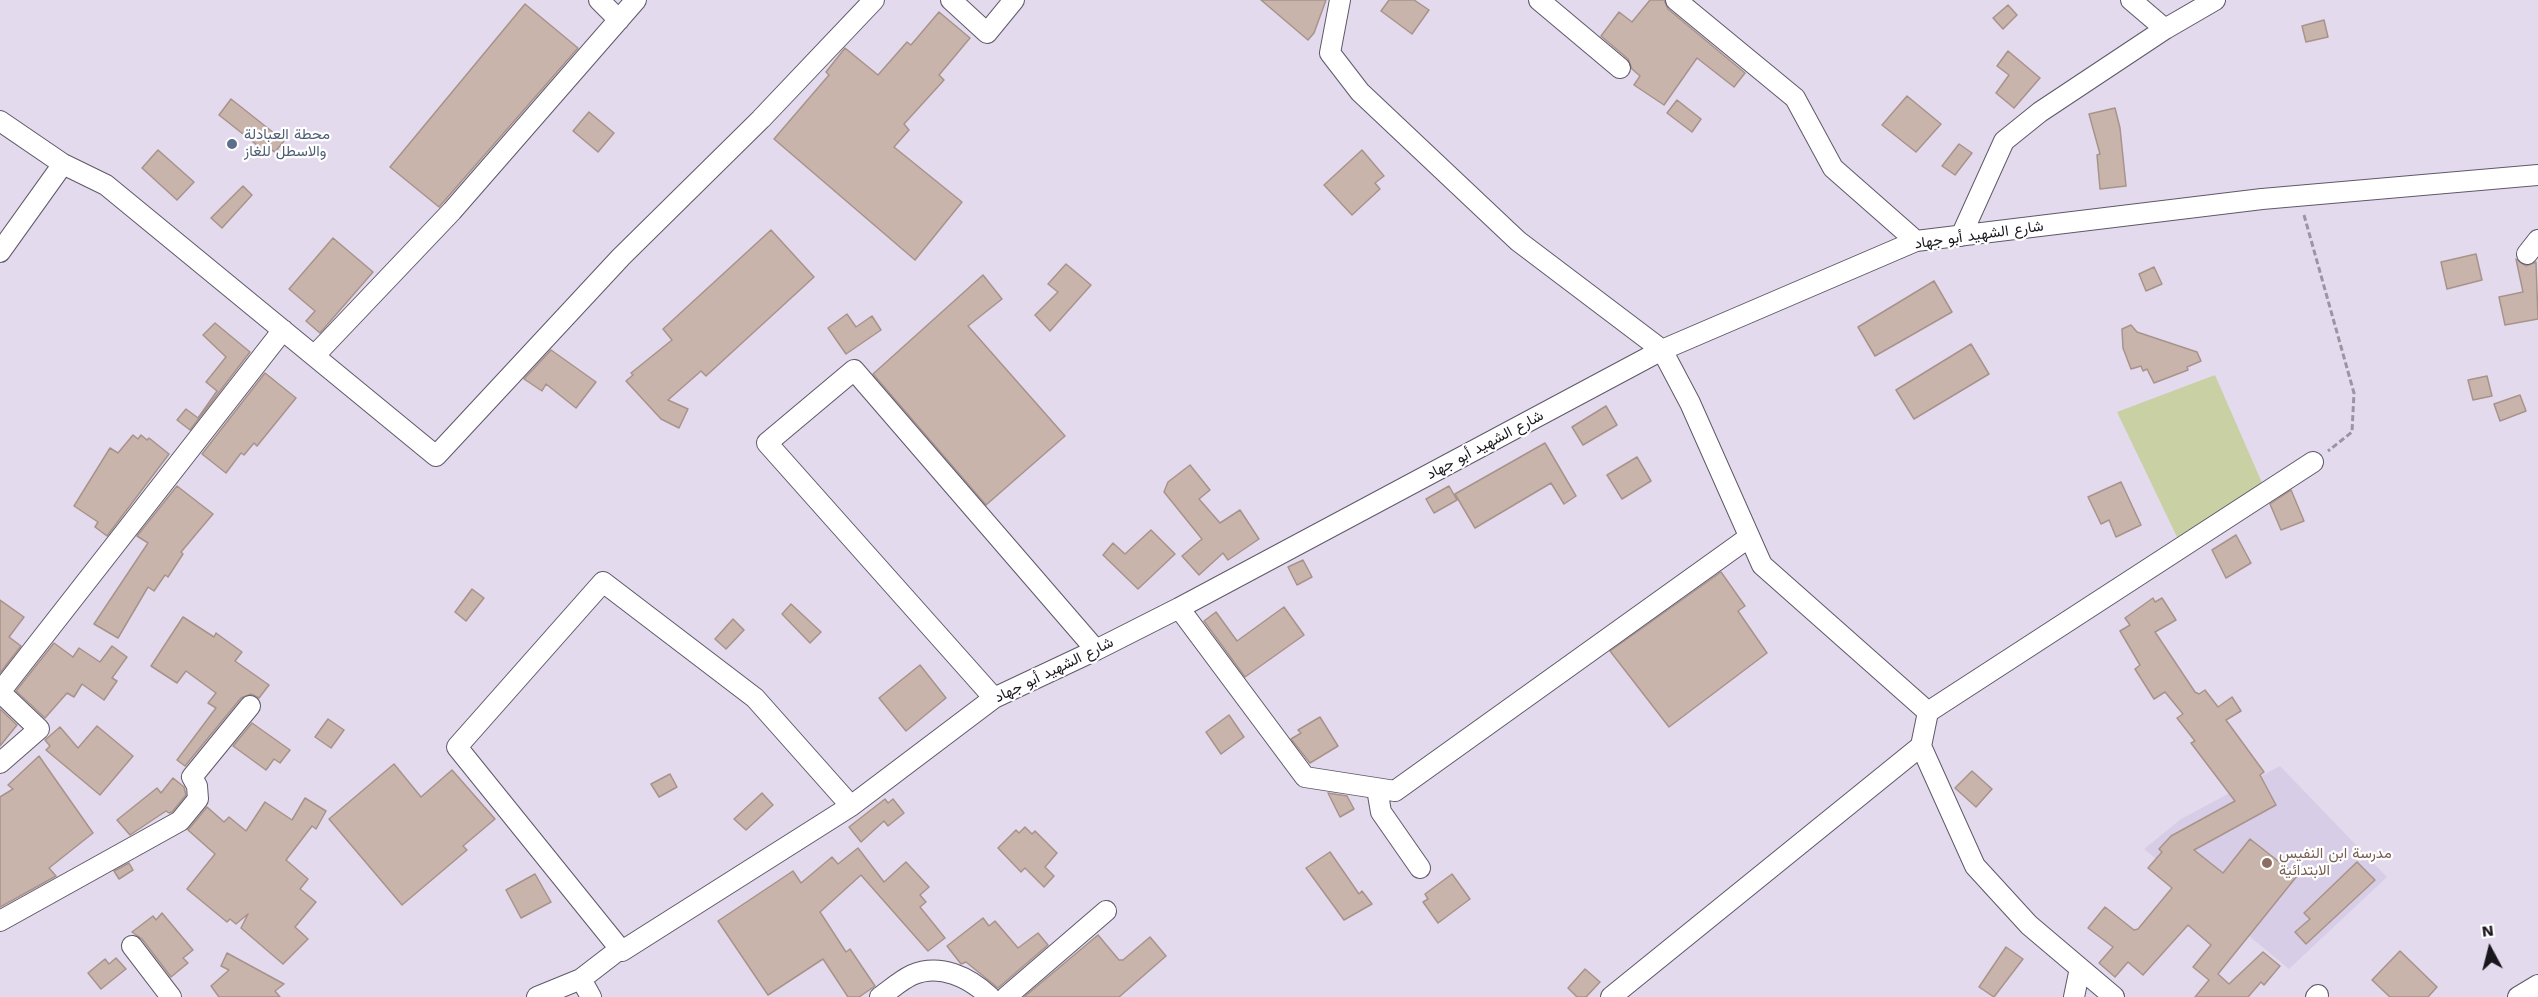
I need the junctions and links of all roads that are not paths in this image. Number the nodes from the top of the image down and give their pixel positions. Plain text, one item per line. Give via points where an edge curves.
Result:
1 (599, 0) edge
2 (636, 0) edge
3 (874, 0) edge
4 (951, 0) edge
5 (1014, 0) edge
6 (1340, 0) edge
7 (1539, 0) edge
8 (1676, 0) edge
9 (2130, 0) edge
10 (2215, 0) edge
11 (619, 20) junction
12 (2165, 29) junction
13 (1620, 68) dead end
14 (0, 121) edge
15 (63, 164) junction
16 (2538, 175) edge
17 (1961, 236) junction
18 (1916, 241) junction
19 (0, 252) edge
20 (284, 330) junction
21 (1662, 350) junction
22 (316, 354) junction
23 (2313, 462) road end
24 (1748, 538) junction
25 (1179, 608) junction
26 (1096, 650) junction
27 (0, 692) edge
28 (994, 698) junction
29 (250, 706) dead end
30 (1928, 712) junction
31 (1921, 746) junction
32 (0, 763) edge
33 (1377, 789) junction
34 (851, 806) junction
35 (1420, 868) dead end
36 (1106, 911) dead end
37 (0, 921) edge
38 (132, 946) dead end
39 (620, 949) junction
40 (2080, 968) junction
41 (581, 980) junction
42 (2538, 985) edge
43 (1614, 996) edge
44 (171, 997) edge
45 (537, 997) edge
46 (591, 997) edge
47 (880, 997) edge
48 (990, 997) edge
49 (1006, 997) edge
50 (2074, 997) edge
51 (2114, 997) edge
52 (2518, 997) edge

1 - 11 street
2 - 11 street
3 - 22 street via 621,257 436,456
4 - 5 street via 987,33
6 - 21 street via 1330,53 1360,92 1518,241
7 - 13 street
8 - 18 street via 1795,98 1833,168
9 - 12 street
10 - 12 street
11 - 22 street via 452,211
12 - 17 street via 2040,112 2004,141
14 - 15 street
15 - 19 street
15 - 20 street via 106,185
16 - 17 street, شارع الشهيد أبو جهاد via 2299,196
17 - 18 street, شارع الشهيد أبو جهاد
18 - 21 street, شارع الشهيد أبو جهاد
20 - 22 street
20 - 27 street
21 - 24 street via 1690,403
21 - 25 street, شارع الشهيد أبو جهاد
23 - 30 street
24 - 30 street via 1762,565
24 - 33 street via 1395,791
25 - 26 street, شارع الشهيد أبو جهاد
25 - 33 street via 1305,777
26 - 28 street, شارع الشهيد أبو جهاد
26 - 28 street via 854,370 767,443
27 - 32 street via 39,729
28 - 34 street, شارع الشهيد أبو جهاد
29 - 37 street via 192,777 198,799 180,821
30 - 31 street
31 - 40 street via 1975,866 2029,925
31 - 43 street
33 - 35 street via 1381,812
34 - 39 street, شارع الشهيد أبو جهاد
34 - 39 street via 755,698 603,582 457,747
36 - 49 street
38 - 44 street
39 - 41 street, شارع الشهيد أبو جهاد
40 - 50 street
40 - 51 street
41 - 45 street, شارع الشهيد أبو جهاد
41 - 46 street
42 - 52 street
47 - 48 street via 912,975 943,970 975,983

